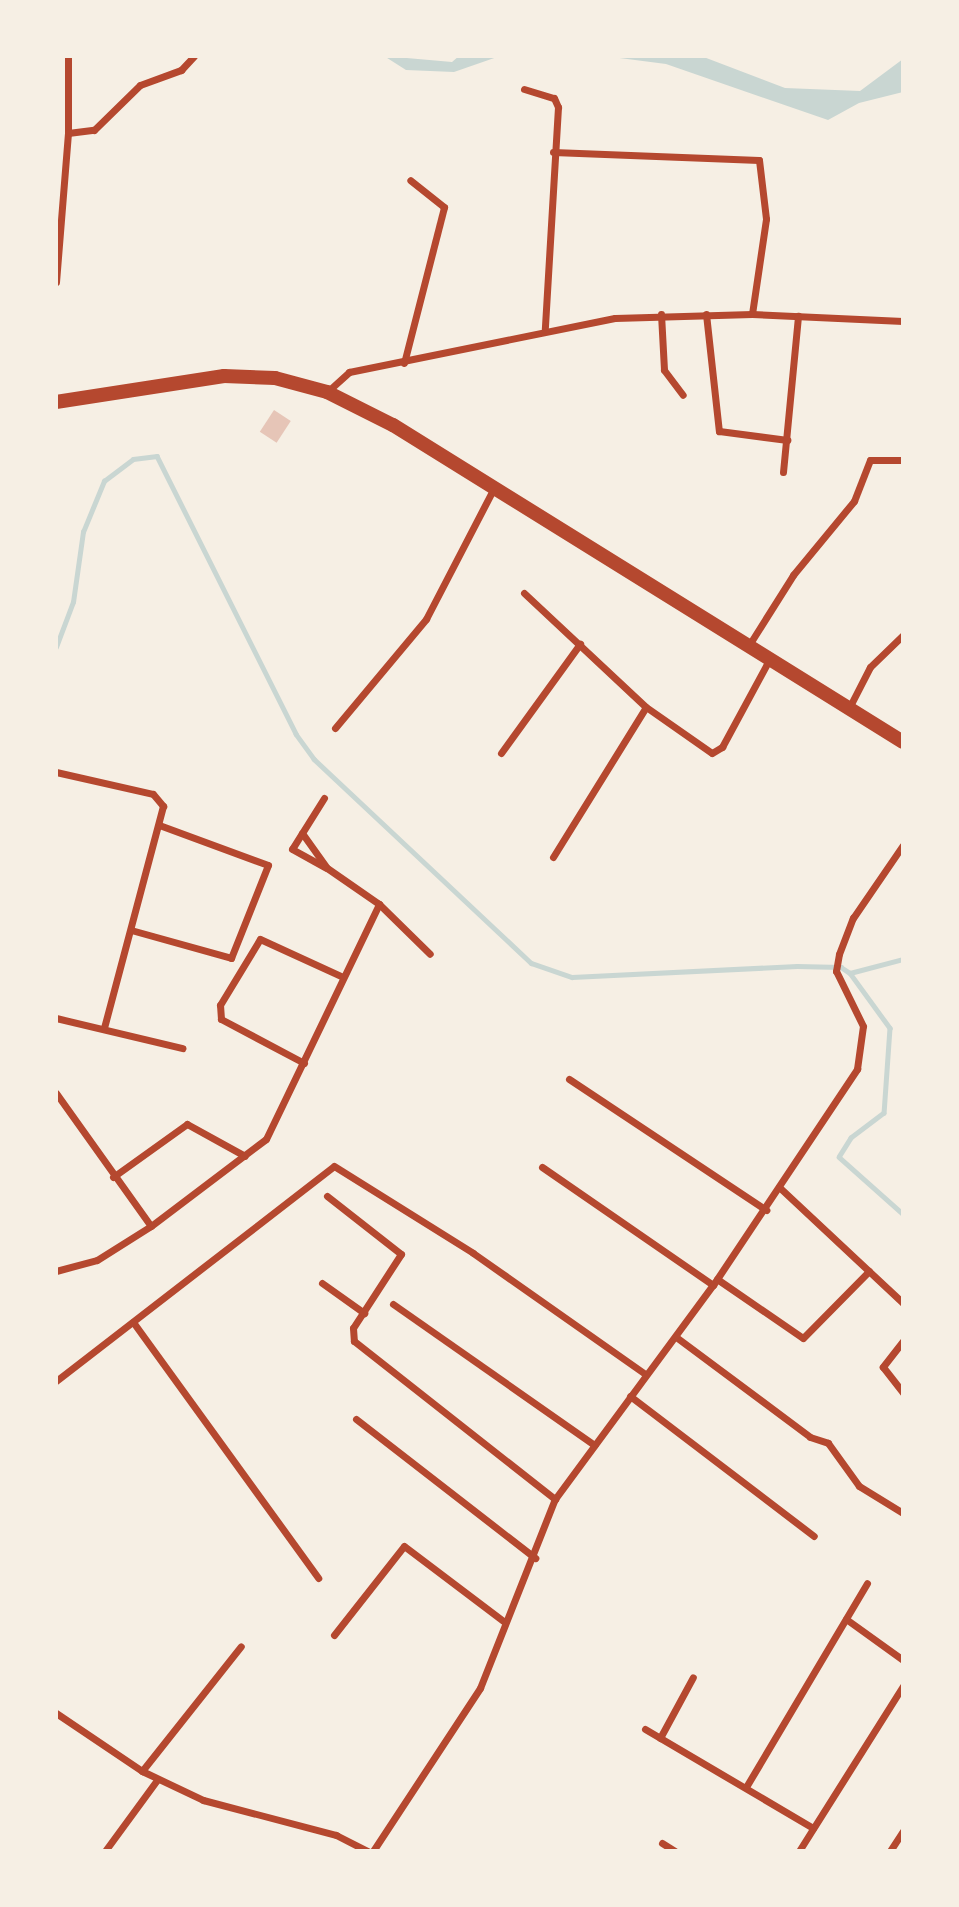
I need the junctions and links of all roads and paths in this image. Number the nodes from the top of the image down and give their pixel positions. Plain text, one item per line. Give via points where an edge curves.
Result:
1 (68, 56) edge
2 (194, 56) edge
3 (524, 89) dead end
4 (68, 134) junction
5 (553, 152) junction
6 (56, 162) edge
7 (64, 166) junction
8 (410, 180) dead end
9 (56, 282) edge
10 (661, 314) junction
11 (706, 314) junction
12 (752, 314) junction
13 (798, 316) junction
14 (903, 321) edge
15 (545, 328) junction
16 (404, 363) junction
17 (327, 392) junction
18 (683, 395) dead end
19 (56, 402) edge
20 (787, 440) junction
21 (903, 460) edge
22 (783, 472) dead end
23 (494, 488) junction
24 (524, 593) dead end
25 (903, 635) edge
26 (580, 644) junction
27 (748, 646) junction
28 (769, 659) junction
29 (646, 707) junction
30 (848, 709) junction
31 (335, 728) dead end
32 (903, 742) edge
33 (501, 753) dead end
34 (56, 772) edge
35 (324, 799) dead end
36 (159, 825) junction
37 (302, 833) junction
38 (903, 845) edge
39 (553, 857) dead end
40 (327, 868) junction
41 (379, 904) junction
42 (131, 930) junction
43 (430, 954) dead end
44 (343, 977) junction
45 (56, 1018) edge
46 (104, 1028) junction
47 (182, 1048) dead end
48 (304, 1063) junction
49 (569, 1079) dead end
50 (56, 1093) edge
51 (245, 1156) junction
52 (542, 1167) dead end
53 (113, 1177) junction
54 (779, 1187) junction
55 (327, 1196) dead end
56 (766, 1210) junction
57 (151, 1226) junction
58 (57, 1269) edge
59 (869, 1271) junction
60 (715, 1282) junction
61 (322, 1283) dead end
62 (901, 1297) edge
63 (393, 1304) dead end
64 (363, 1313) junction
65 (133, 1322) junction
66 (676, 1337) junction
67 (903, 1341) edge
68 (645, 1374) junction
69 (56, 1381) edge
70 (903, 1393) edge
71 (630, 1396) junction
72 (356, 1419) dead end
73 (594, 1445) junction
74 (555, 1499) junction
75 (903, 1513) edge
76 (814, 1536) dead end
77 (535, 1558) junction
78 (318, 1578) dead end
79 (867, 1583) dead end
80 (845, 1619) junction
81 (503, 1621) junction
82 (334, 1635) dead end
83 (241, 1646) dead end
84 (903, 1660) edge
85 (693, 1677) dead end
86 (903, 1686) edge
87 (56, 1713) edge
88 (645, 1729) dead end
89 (660, 1738) junction
90 (142, 1771) junction
91 (157, 1780) junction
92 (746, 1787) junction
93 (813, 1828) junction
94 (903, 1831) edge
95 (662, 1843) dead end
96 (105, 1851) edge
97 (371, 1851) edge
98 (675, 1851) edge
99 (799, 1851) edge
100 (890, 1851) edge

1 - 4 street
2 - 4 street via 181,70 140,85 94,130
3 - 5 street via 558,102
4 - 7 street
5 - 12 street via 760,160 766,219
5 - 15 street
6 - 7 street
7 - 9 street
8 - 16 street via 444,208
10 - 11 street
10 - 15 street
10 - 18 street via 664,370
11 - 12 street
11 - 20 street via 719,431
12 - 13 street
13 - 14 street
13 - 20 street
15 - 16 street
16 - 17 street via 349,372
17 - 19 main road via 275,378 224,376
17 - 23 main road
20 - 22 street
21 - 27 street via 870,460 854,501 809,563 793,575 775,612
23 - 27 main road
23 - 31 street via 426,619
24 - 26 street
25 - 30 street via 870,667
26 - 29 street
26 - 33 street
27 - 28 main road
28 - 29 street via 716,754
28 - 30 main road
29 - 39 street
30 - 32 main road
34 - 36 street via 153,794 163,806
35 - 37 street
36 - 42 street
36 - 42 street via 268,865 231,958
37 - 40 street
37 - 40 street via 292,849
38 - 54 street via 853,918 839,954 836,971 863,1026 857,1069
40 - 41 street
41 - 43 street
41 - 44 street
42 - 46 street
44 - 48 street
44 - 48 street via 260,939 220,1004 220,1019
45 - 46 street
46 - 47 street
48 - 51 street via 271,1133
49 - 56 street
50 - 53 street
51 - 53 street via 187,1124
51 - 57 street
52 - 60 street
53 - 57 street
54 - 56 street
54 - 59 street
55 - 64 street via 401,1254
56 - 60 street
57 - 58 street via 97,1260
59 - 60 street via 803,1338
59 - 62 street
60 - 66 street
61 - 64 street
63 - 73 street
64 - 74 street via 354,1341
65 - 68 street via 334,1166 473,1253
65 - 69 street
65 - 78 street
66 - 68 street
66 - 75 street via 810,1437 828,1443 859,1486
67 - 70 street via 883,1367
68 - 71 street
71 - 73 street
71 - 76 street
72 - 77 street
73 - 74 street
74 - 77 street
77 - 81 street
79 - 80 street
80 - 84 street
80 - 92 street
81 - 82 street via 404,1546
81 - 97 street via 480,1688
83 - 90 street
85 - 89 street
86 - 93 street
87 - 90 street
88 - 89 street
89 - 92 street
90 - 91 street
91 - 96 street
91 - 97 street via 203,1800 336,1835
92 - 93 street
93 - 99 street
94 - 100 street
95 - 98 street

